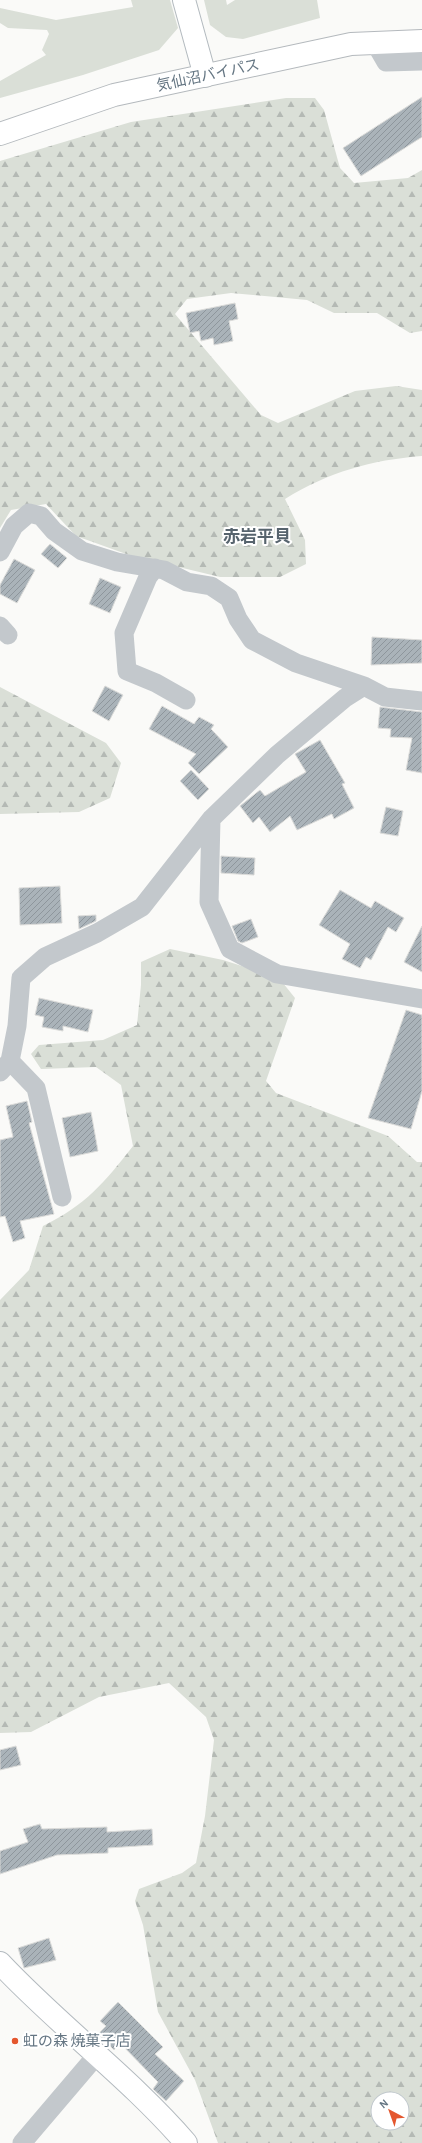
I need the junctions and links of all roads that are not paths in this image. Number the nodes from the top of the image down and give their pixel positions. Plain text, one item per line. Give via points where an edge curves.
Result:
1 (184, 0) edge
2 (196, 0) edge
3 (422, 41) edge
4 (375, 43) junction
5 (422, 61) edge
6 (210, 75) junction
7 (0, 134) edge
8 (0, 552) edge
9 (155, 568) junction
10 (364, 686) junction
11 (186, 700) dead end
12 (422, 701) edge
13 (211, 819) junction
14 (422, 999) edge
15 (5, 1066) edge
16 (62, 1197) dead end
17 (0, 1963) edge
18 (96, 2056) junction
19 (22, 2143) edge
20 (186, 2143) edge

1 - 6 main road
2 - 6 main road
3 - 4 main road, 気仙沼バイパス
4 - 5 street via 386,62
4 - 6 main road, 気仙沼バイパス via 352,44
6 - 7 main road, 気仙沼バイパス via 114,96
8 - 9 street via 14,526 29,513 41,516 54,531 82,551 117,562
9 - 10 street via 187,582 211,586 229,598 238,619 252,640 296,663
9 - 11 street via 148,577 124,633 127,671 156,683
10 - 12 street via 384,697
10 - 13 street via 345,698 277,755
13 - 14 street via 209,902 230,949 277,974
13 - 15 street via 142,907 97,933 45,957 21,978 17,1026
15 - 16 street via 36,1088
17 - 18 main road
18 - 19 street
18 - 20 main road via 161,2114

